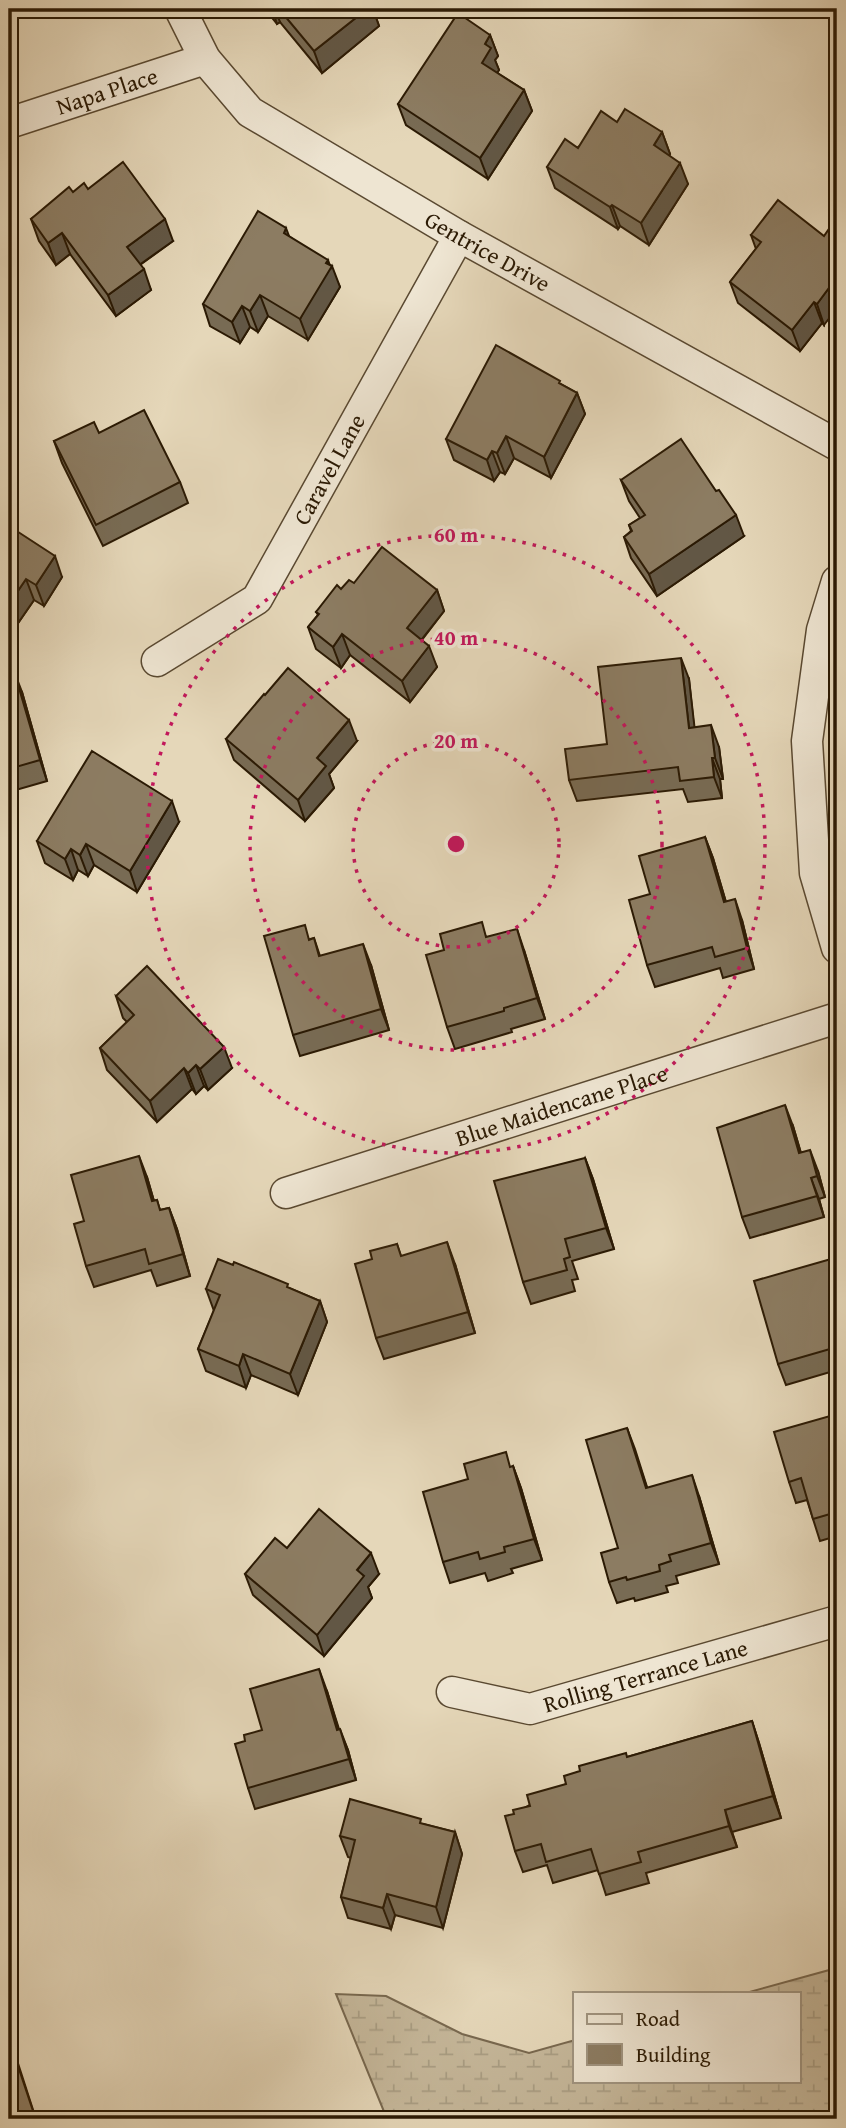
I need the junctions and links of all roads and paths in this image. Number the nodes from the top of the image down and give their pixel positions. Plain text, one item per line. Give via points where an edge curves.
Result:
1 (180, 9) edge
2 (205, 59) junction
3 (9, 122) edge
4 (459, 236) junction
5 (837, 445) edge
6 (837, 581) edge
7 (157, 661) dead end
8 (837, 948) edge
9 (837, 1018) edge
10 (286, 1193) dead end
11 (837, 1621) edge
12 (452, 1692) dead end

1 - 2 street, Gentrice Drive
2 - 3 street, Napa Place
2 - 4 street, Gentrice Drive via 250,113
4 - 5 street, Gentrice Drive
4 - 7 street, Caravel Lane via 257,599
6 - 8 street via 822,630 807,741 815,873
9 - 10 street, Blue Maidencane Place
11 - 12 street, Rolling Terrance Lane via 530,1709

